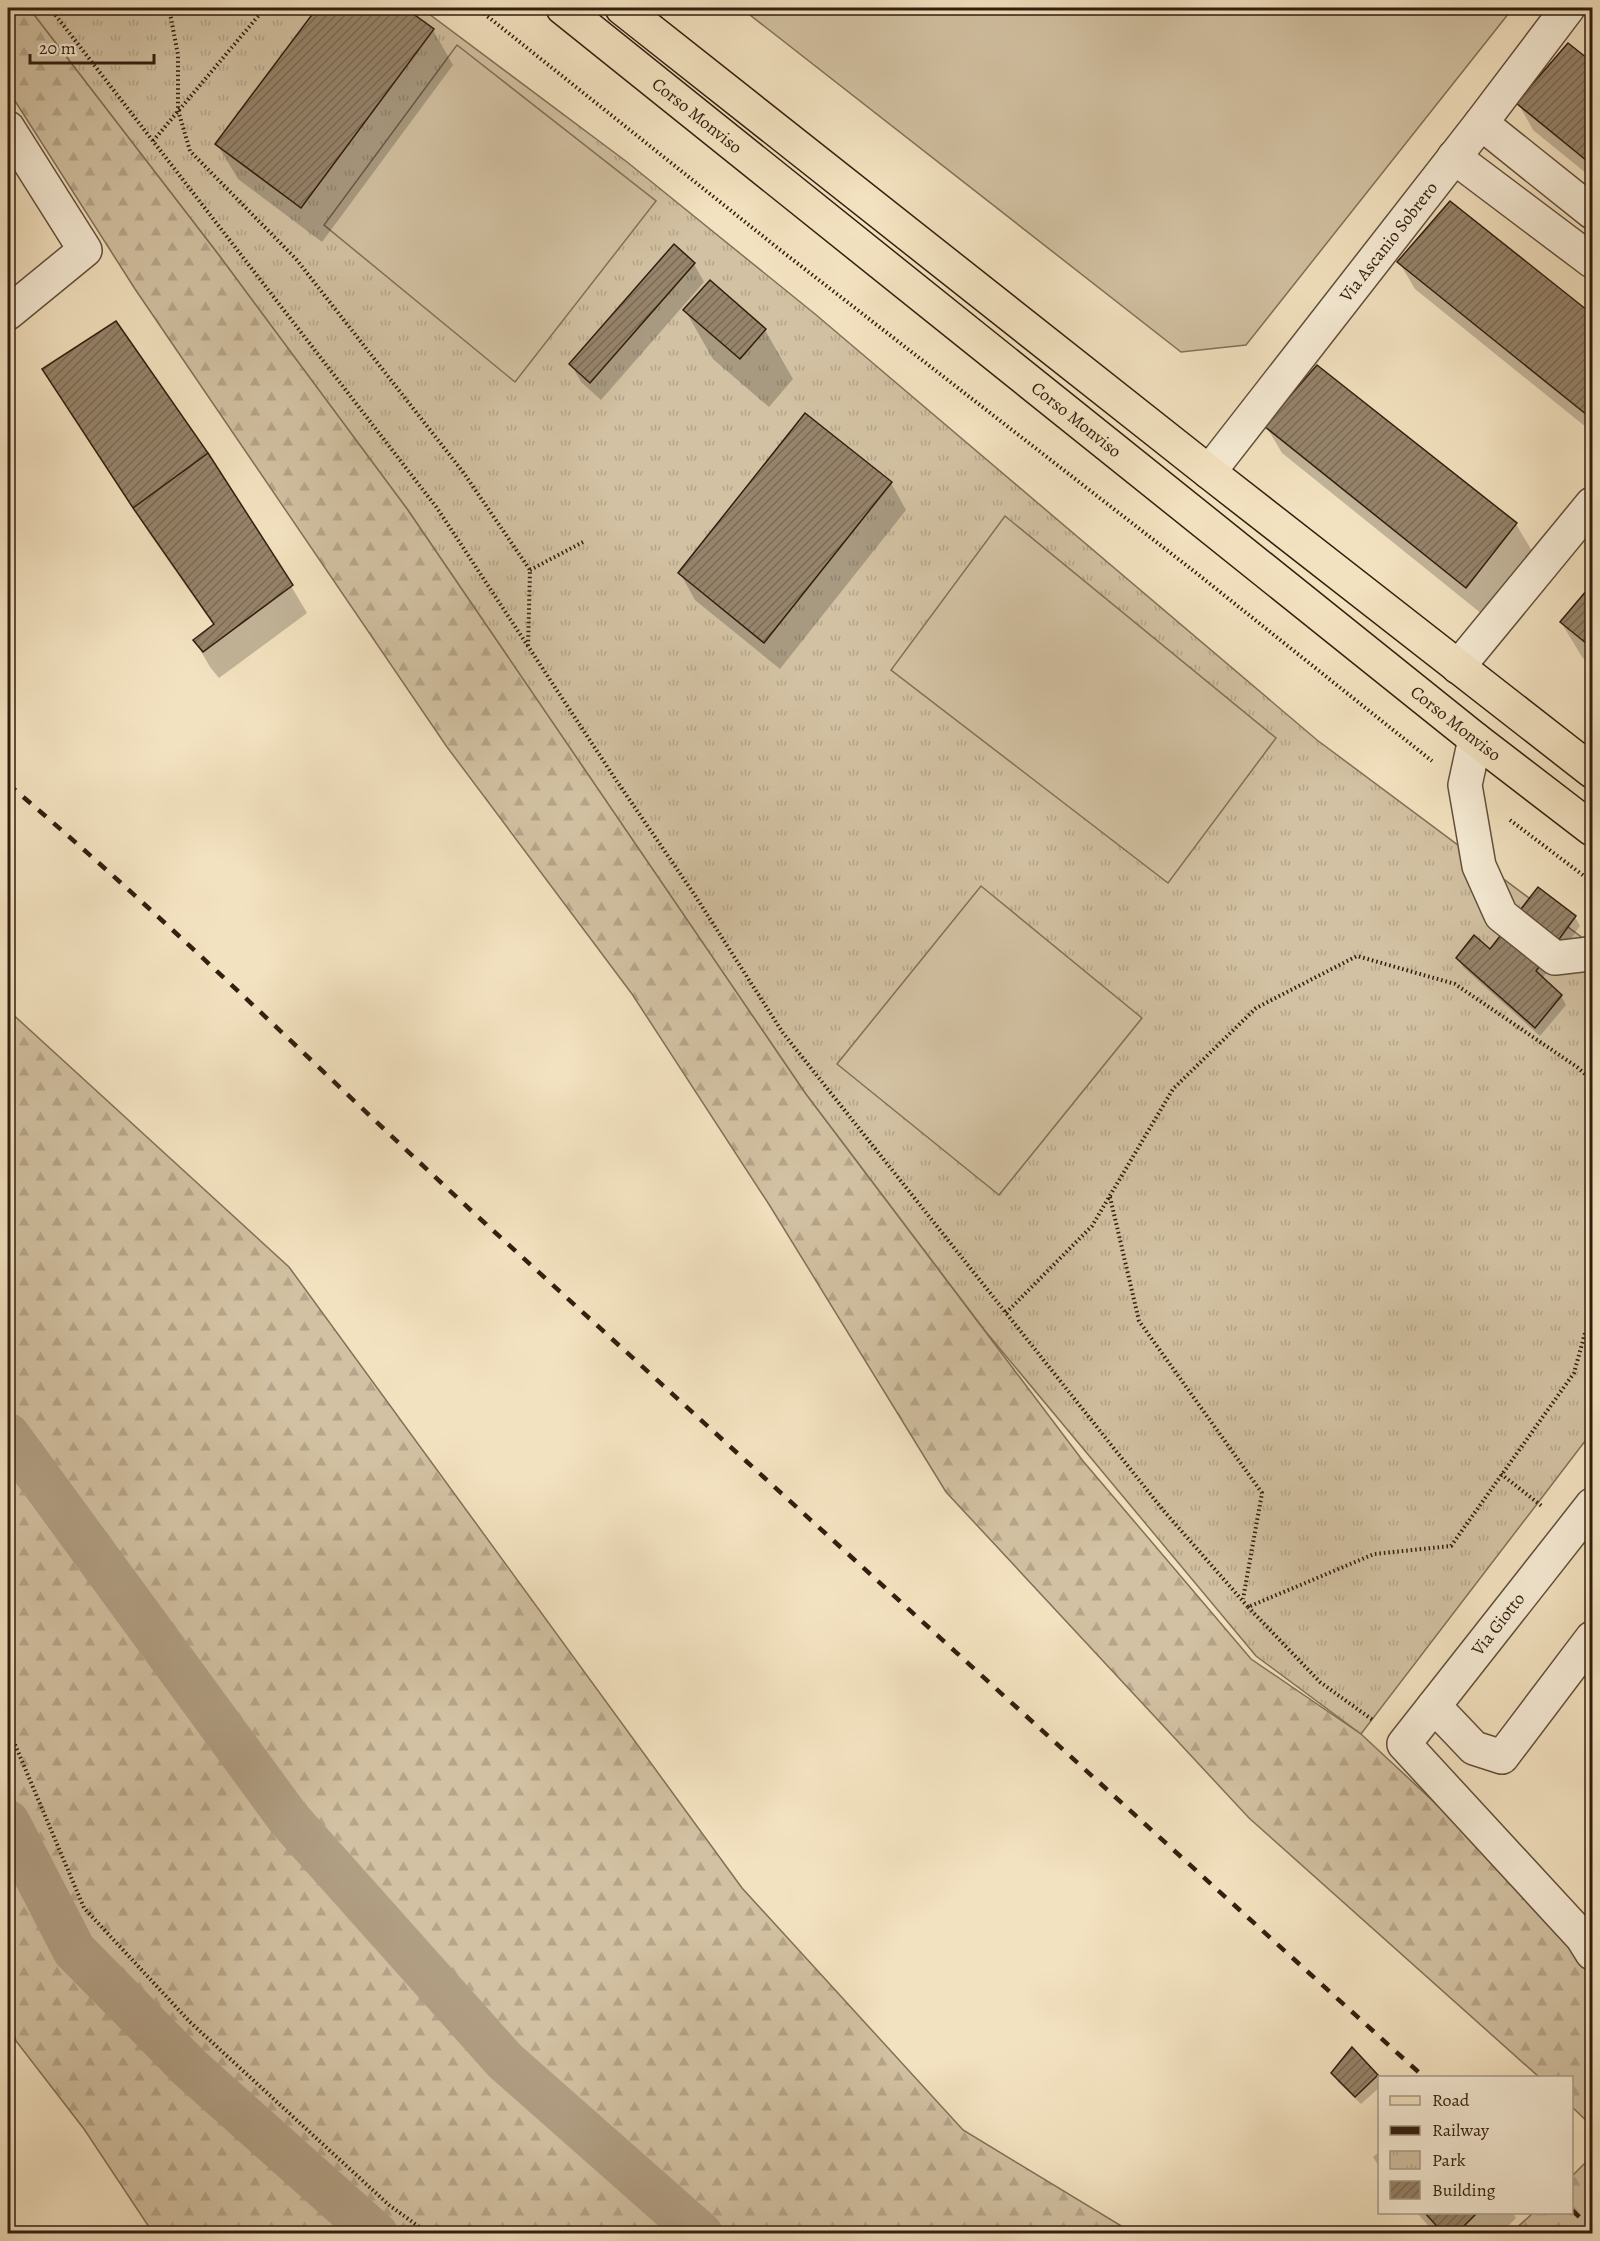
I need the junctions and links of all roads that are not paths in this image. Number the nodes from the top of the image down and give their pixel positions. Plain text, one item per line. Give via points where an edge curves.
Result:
1 (563, 8) edge
2 (622, 8) edge
3 (1568, 8) edge
4 (1481, 123) junction
5 (8, 128) edge
6 (1454, 157) junction
7 (1593, 212) edge
8 (1593, 261) edge
9 (8, 313) edge
10 (1209, 472) junction
11 (1593, 504) edge
12 (1458, 667) junction
13 (1475, 739) junction
14 (1593, 771) edge
15 (1593, 829) edge
16 (1593, 951) edge
17 (1593, 1505) edge
18 (1593, 1638) edge
19 (1434, 1706) junction
20 (1593, 1953) edge

1 - 13 main road, Corso Monviso
2 - 10 main road, Corso Monviso
3 - 4 street, Via Ascanio Sobrero
4 - 6 street, Via Ascanio Sobrero
4 - 7 street
5 - 9 street via 85,250
6 - 8 street
6 - 10 street, Via Ascanio Sobrero
10 - 12 main road, Corso Monviso
11 - 12 street
12 - 14 main road, Corso Monviso
13 - 15 main road, Corso Monviso
13 - 16 street via 1465,785 1479,866 1501,915 1556,958
17 - 19 street, Via Giotto
18 - 19 street via 1502,1757 1474,1748
19 - 20 street, Via Giotto via 1404,1744

